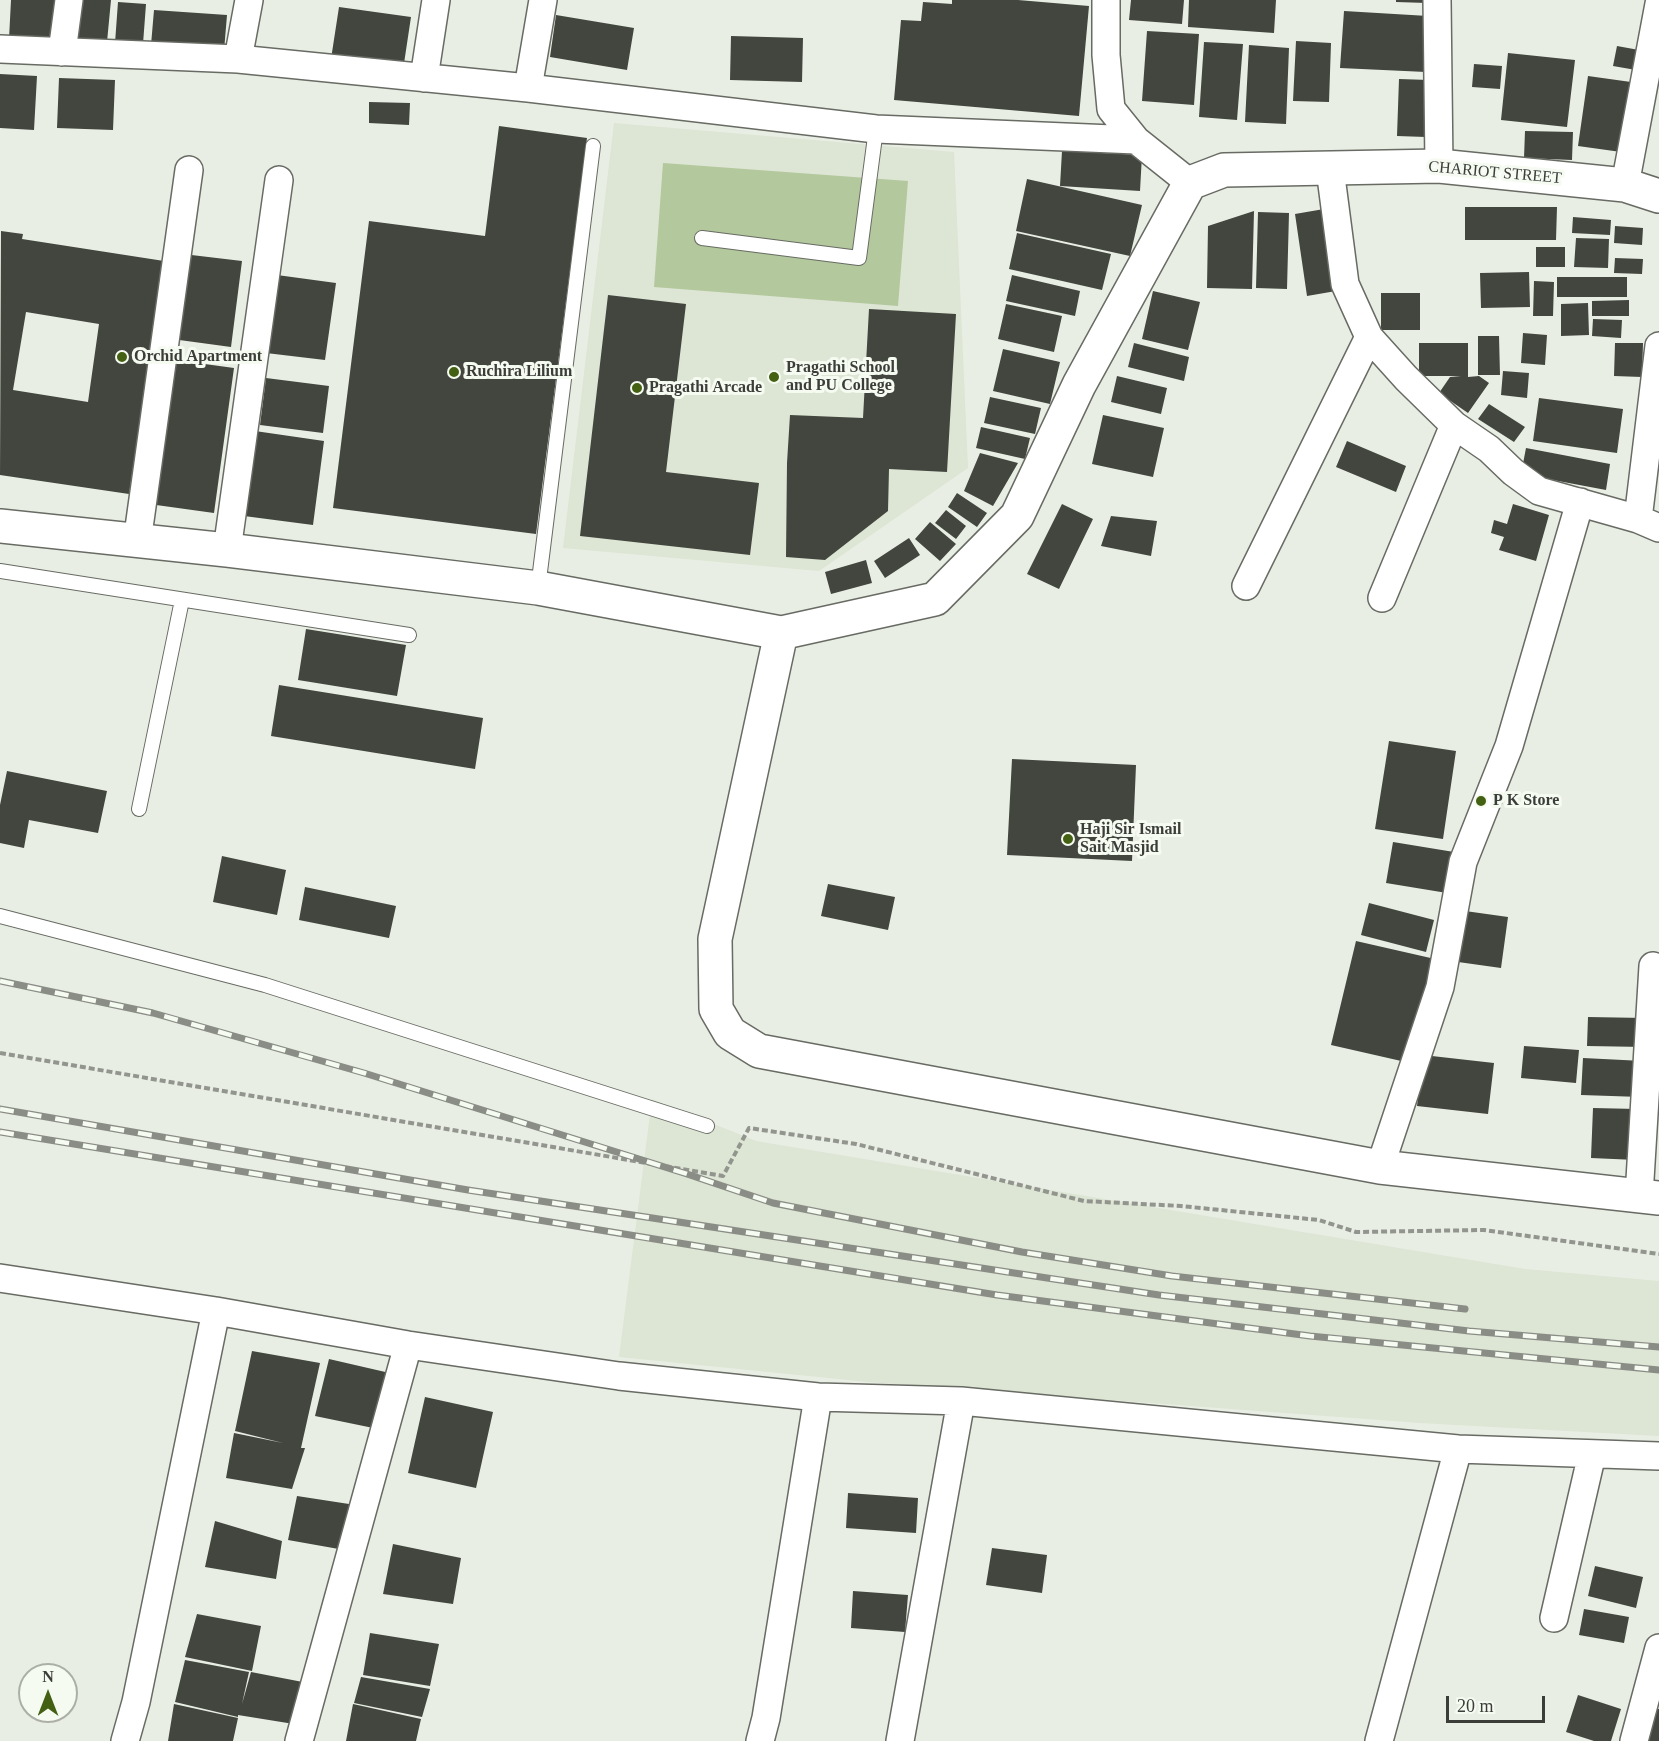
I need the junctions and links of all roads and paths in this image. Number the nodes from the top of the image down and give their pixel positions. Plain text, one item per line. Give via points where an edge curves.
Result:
1 (69, 0) edge
2 (249, 0) edge
3 (436, 0) edge
4 (543, 0) edge
5 (1106, 0) edge
6 (1437, 0) edge
7 (1659, 4) edge
8 (0, 49) edge
9 (62, 52) junction
10 (238, 59) junction
11 (424, 78) junction
12 (1652, 79) edge
13 (528, 88) junction
14 (876, 129) junction
15 (1136, 140) junction
16 (593, 146) dead end
17 (1439, 166) junction
18 (1330, 169) junction
19 (189, 170) dead end
20 (279, 180) dead end
21 (1190, 183) junction
22 (1625, 184) junction
23 (1659, 196) edge
24 (702, 238) dead end
25 (1369, 337) junction
26 (1659, 346) edge
27 (1454, 425) junction
28 (1580, 502) junction
29 (1648, 523) edge
30 (0, 526) edge
31 (137, 542) junction
32 (227, 550) junction
33 (0, 571) edge
34 (1246, 586) dead end
35 (538, 588) junction
36 (1382, 598) dead end
37 (182, 600) junction
38 (781, 633) junction
39 (409, 635) dead end
40 (139, 809) dead end
41 (0, 916) edge
42 (1653, 966) dead end
43 (0, 1053) edge
44 (707, 1126) dead end
45 (1380, 1167) junction
46 (1649, 1197) edge
47 (1659, 1254) edge
48 (0, 1278) edge
49 (216, 1311) junction
50 (408, 1346) junction
51 (818, 1397) junction
52 (961, 1401) junction
53 (1458, 1449) junction
54 (1592, 1454) junction
55 (1659, 1456) edge
56 (1554, 1618) dead end
57 (1659, 1648) edge
58 (125, 1741) edge
59 (299, 1741) edge
60 (760, 1741) edge
61 (900, 1741) edge
62 (1379, 1741) edge
63 (1634, 1741) edge

1 - 9 street
2 - 10 street
3 - 11 street
4 - 13 street
5 - 15 street via 1111,109
6 - 17 street
7 - 12 street
8 - 9 street
9 - 10 street
10 - 11 street
11 - 13 street
12 - 22 street
13 - 14 street
14 - 15 street
14 - 24 lane via 859,258
15 - 21 street
16 - 35 lane
17 - 18 street, CHARIOT STREET
17 - 22 street, CHARIOT STREET
18 - 21 street, CHARIOT STREET via 1224,170
18 - 25 street via 1345,284
19 - 31 street
20 - 32 street
21 - 38 street via 1079,386 1017,516 935,598
22 - 23 street, CHARIOT STREET
25 - 27 street
25 - 34 street
26 - 29 street
27 - 28 street via 1539,491
27 - 36 street
28 - 29 street
28 - 45 street via 1509,746 1463,862 1440,987
30 - 31 street
31 - 32 street
32 - 35 street
33 - 37 lane
35 - 38 street
37 - 39 lane
37 - 40 lane
38 - 45 street via 715,939 716,1009 730,1033 759,1051
41 - 44 lane via 265,985
42 - 46 street
43 - 47 path via 723,1176 749,1128 856,1144 1084,1201 1319,1220 1356,1232 1484,1230
45 - 46 street
48 - 49 street
49 - 50 street
49 - 58 street
50 - 51 street via 619,1376
50 - 59 street
51 - 52 street
51 - 60 street
52 - 53 street
52 - 61 street
53 - 54 street
53 - 62 street
54 - 55 street
54 - 56 street
57 - 63 street

